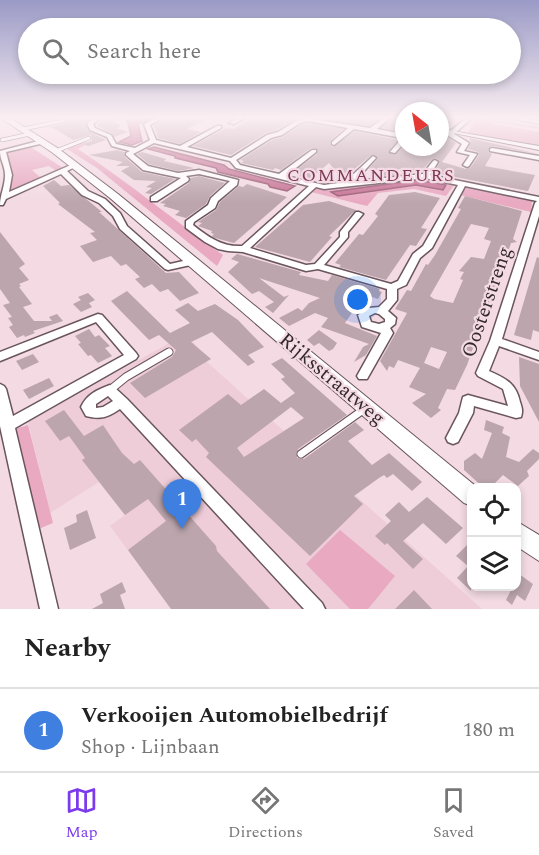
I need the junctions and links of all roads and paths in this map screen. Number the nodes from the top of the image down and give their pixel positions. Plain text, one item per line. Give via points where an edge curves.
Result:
1 (13, 146) edge
2 (49, 146) edge
3 (68, 146) edge
4 (120, 146) edge
5 (143, 146) edge
6 (175, 146) edge
7 (184, 146) edge
8 (253, 146) edge
9 (464, 146) edge
10 (181, 148) junction
11 (395, 149) edge
12 (136, 150) junction
13 (492, 150) dead end
14 (56, 151) junction
15 (314, 151) dead end
16 (393, 152) dead end
17 (509, 153) junction
18 (373, 158) dead end
19 (539, 158) edge
20 (232, 160) junction
21 (435, 162) dead end
22 (504, 162) dead end
23 (467, 165) dead end
24 (68, 168) junction
25 (182, 176) junction
26 (425, 176) junction
27 (280, 177) junction
28 (463, 183) junction
29 (348, 184) junction
30 (314, 185) junction
31 (154, 199) dead end
32 (2, 200) edge
33 (539, 201) edge
34 (359, 214) dead end
35 (244, 249) junction
36 (318, 266) junction
37 (392, 287) junction
38 (382, 311) junction
39 (384, 327) junction
40 (496, 340) junction
41 (169, 352) dead end
42 (539, 356) edge
43 (0, 357) edge
44 (363, 376) dead end
45 (0, 389) edge
46 (110, 390) junction
47 (122, 402) junction
48 (367, 407) junction
49 (7, 426) junction
50 (453, 438) dead end
51 (301, 454) dead end
52 (467, 493) edge
53 (521, 536) edge
54 (539, 549) edge
55 (49, 609) edge
56 (316, 609) edge

1 - 32 street via 2,157 9,177
2 - 14 main road, Rijksstraatweg
3 - 14 lane
4 - 12 street
5 - 12 street
6 - 10 street
7 - 10 street
8 - 20 street
9 - 23 street via 460,152 474,154
10 - 20 street
11 - 16 street
12 - 25 street via 129,156 146,168
13 - 17 street
14 - 24 main road, Rijksstraatweg
15 - 27 street
17 - 19 street
17 - 22 street
18 - 29 street
20 - 27 street via 238,167
21 - 26 street
24 - 32 street
24 - 48 main road, Rijksstraatweg via 192,262
25 - 31 street via 185,179
25 - 35 street via 199,172 234,180 189,226 215,246 230,251
26 - 28 street
26 - 29 street
27 - 30 street
28 - 33 street
28 - 37 street via 427,248 416,256 402,282
29 - 30 street
30 - 35 street
33 - 40 street, Oosterstreng
34 - 36 street via 344,232 345,237
35 - 36 street via 306,268
36 - 37 street
37 - 38 street via 392,300
38 - 39 street via 391,318
38 - 39 street via 369,311 363,318 370,326
39 - 44 street via 387,333
40 - 42 street
40 - 50 street, Oosterstreng via 482,373 508,385 516,413 468,400
41 - 46 lane
43 - 49 street via 98,317 132,356
45 - 49 street
46 - 47 street
46 - 47 street via 89,402 91,412 98,414
47 - 56 street
48 - 51 lane
48 - 52 main road, Rijksstraatweg
49 - 55 street via 8,447
53 - 54 main road

